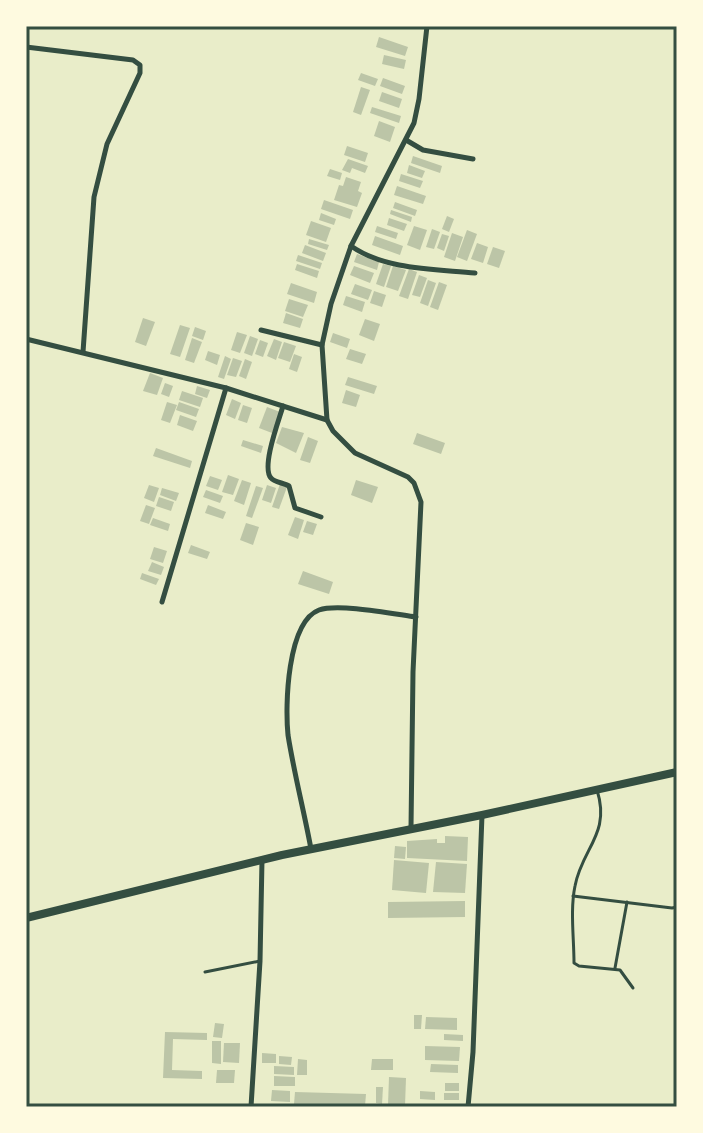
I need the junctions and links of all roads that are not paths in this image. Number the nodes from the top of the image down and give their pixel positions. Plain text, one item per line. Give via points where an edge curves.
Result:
1 (427, 26) edge
2 (26, 47) edge
3 (406, 140) junction
4 (473, 159) dead end
5 (351, 246) junction
6 (475, 273) dead end
7 (261, 330) dead end
8 (26, 339) edge
9 (322, 345) junction
10 (83, 352) junction
11 (226, 388) junction
12 (283, 406) junction
13 (327, 420) junction
14 (321, 517) dead end
15 (162, 602) dead end
16 (416, 617) junction
17 (677, 772) edge
18 (597, 790) junction
19 (482, 815) junction
20 (411, 828) junction
21 (311, 849) junction
22 (262, 860) junction
23 (573, 896) junction
24 (627, 902) junction
25 (677, 907) edge
26 (26, 918) edge
27 (260, 961) junction
28 (615, 968) junction
29 (205, 972) dead end
30 (633, 988) dead end
31 (251, 1107) edge
32 (468, 1107) edge

1 - 3 street via 419,99
2 - 10 street via 140,65 107,144 94,197
3 - 4 street via 423,150
3 - 5 street
5 - 6 street via 410,266
5 - 9 street
7 - 9 street
8 - 10 street
9 - 13 street
10 - 11 street
11 - 12 street
11 - 15 street
12 - 13 street
12 - 14 street via 268,473 289,486 298,510
13 - 16 street via 342,443 408,477 420,493
16 - 20 street
16 - 21 street via 331,607 317,611 301,628 292,655 288,733
17 - 18 main road
18 - 19 main road
18 - 23 lane via 601,822
19 - 20 main road
19 - 32 street
20 - 21 main road
21 - 22 main road
22 - 26 main road
22 - 27 street
23 - 24 lane
23 - 28 lane via 574,963
24 - 25 lane
24 - 28 lane
27 - 29 lane
27 - 31 street
28 - 30 lane

